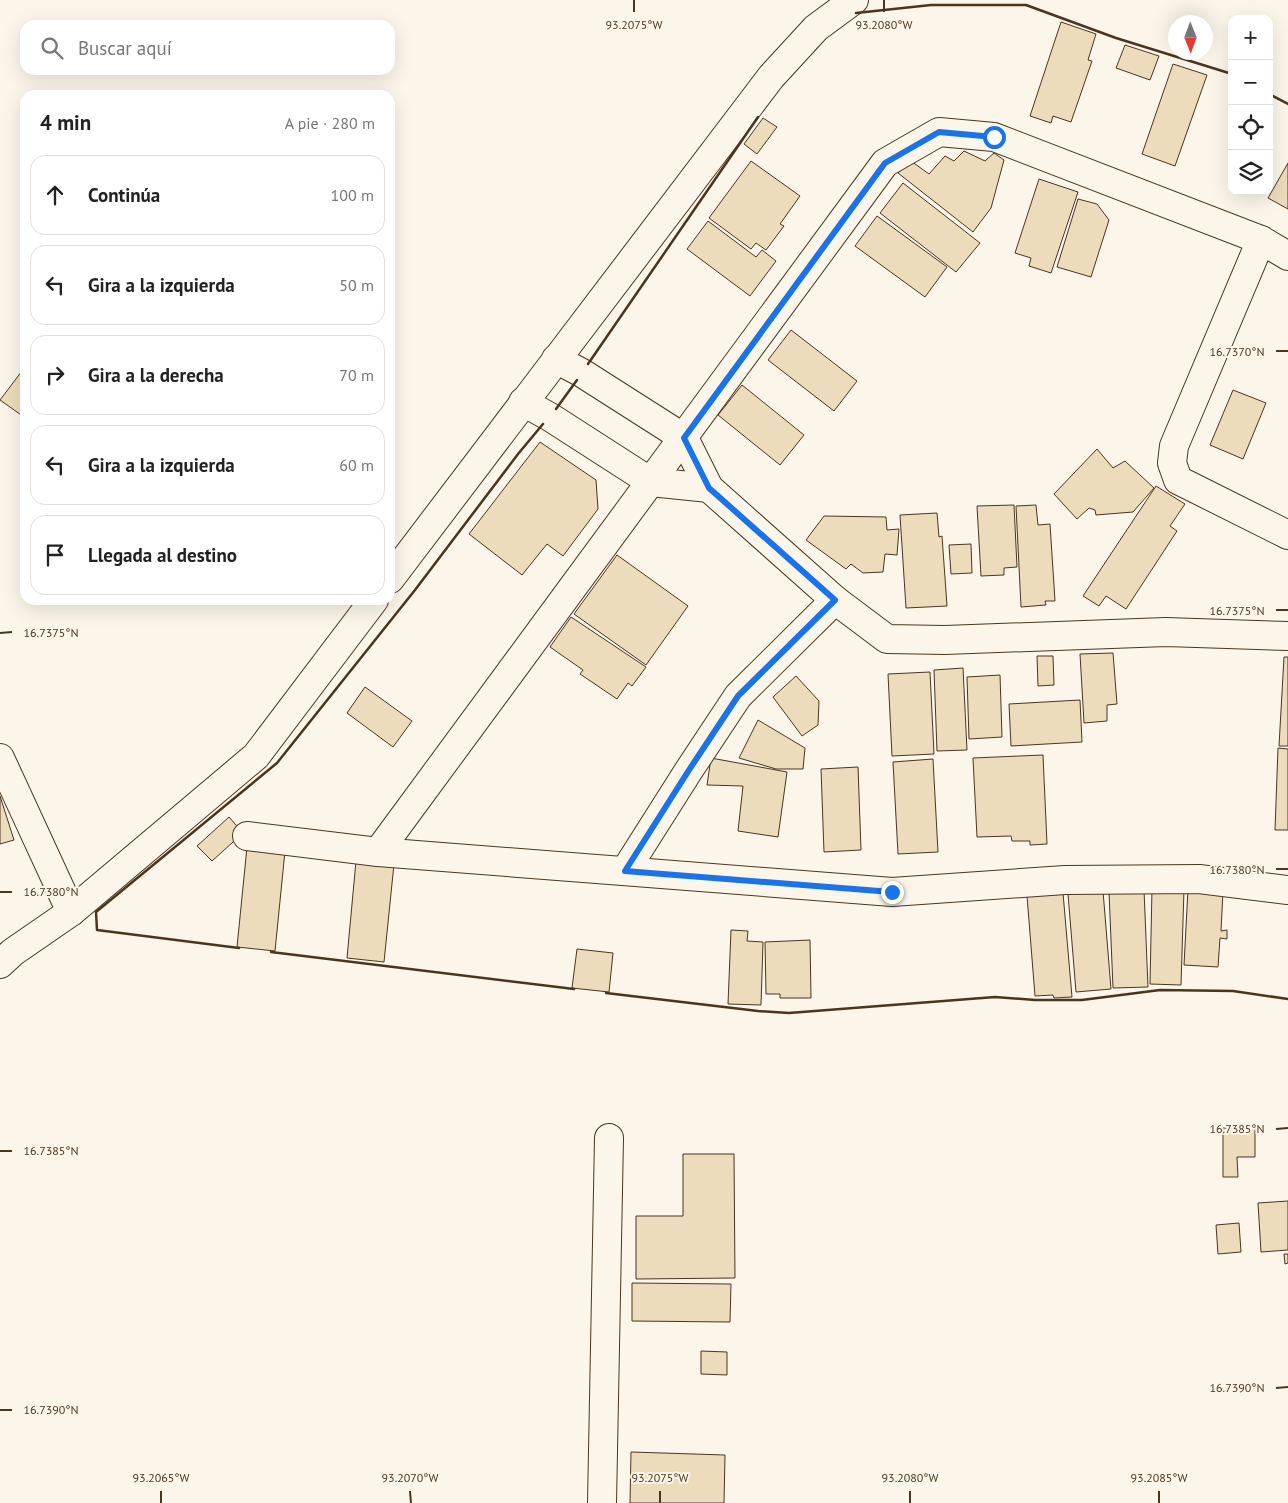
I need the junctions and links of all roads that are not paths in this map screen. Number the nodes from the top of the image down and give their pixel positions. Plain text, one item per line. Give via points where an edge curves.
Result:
1 (854, 0) edge
2 (1261, 240) junction
3 (1288, 256) edge
4 (556, 359) junction
5 (523, 402) junction
6 (684, 438) junction
7 (651, 482) junction
8 (709, 488) junction
9 (1288, 535) edge
10 (395, 572) edge
11 (835, 600) junction
12 (370, 605) edge
13 (1288, 636) edge
14 (0, 758) edge
15 (247, 836) dead end
16 (378, 852) junction
17 (625, 871) junction
18 (1288, 890) edge
19 (71, 912) junction
20 (0, 964) edge
21 (609, 1138) dead end
22 (602, 1503) edge

1 - 4 street via 816,28 771,77
2 - 3 street
2 - 6 street via 994,137 939,132 885,163
2 - 9 street via 1174,446 1172,462 1178,480
4 - 5 street
4 - 6 street
5 - 7 street
5 - 10 street
6 - 7 street
6 - 8 street
7 - 8 street
7 - 16 street
8 - 11 street
11 - 13 street via 887,640 1166,632
11 - 17 street via 738,696
12 - 19 street via 256,756
14 - 19 street
15 - 16 street
16 - 17 street
17 - 18 street via 892,892 1065,880 1200,879
19 - 20 street
21 - 22 street

